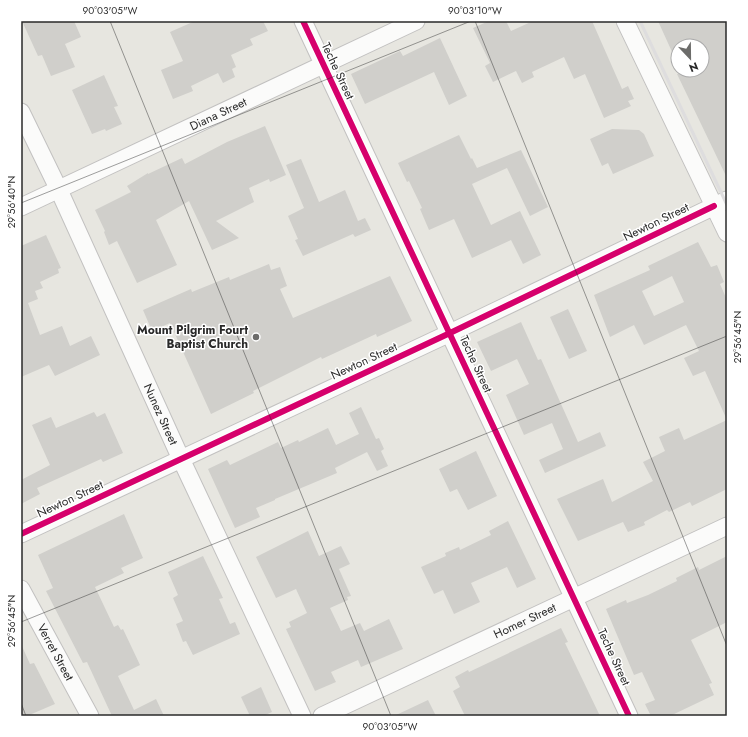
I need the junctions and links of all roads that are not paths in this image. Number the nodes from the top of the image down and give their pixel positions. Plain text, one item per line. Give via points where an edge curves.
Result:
1 (303, 21) edge
2 (416, 21) edge
3 (625, 21) edge
4 (323, 64) junction
5 (21, 112) edge
6 (58, 188) junction
7 (721, 203) edge
8 (21, 207) edge
9 (727, 233) edge
10 (450, 333) junction
11 (181, 459) junction
12 (727, 526) edge
13 (21, 534) edge
14 (21, 589) edge
15 (574, 597) junction
16 (90, 716) edge
17 (302, 716) edge
18 (322, 716) edge
19 (629, 716) edge

1 - 4 street, Teche Street
2 - 4 street, Diana Street
3 - 7 street
4 - 6 street, Diana Street
4 - 10 street, Teche Street
5 - 6 street, Nunez Street
6 - 8 street, Diana Street
6 - 11 street, Nunez Street
7 - 9 street
7 - 10 street, Newton Street
10 - 11 street, Newton Street
10 - 15 street, Teche Street
11 - 13 street, Newton Street
11 - 17 street, Nunez Street
12 - 15 street, Homer Street
14 - 16 street, Verret Street
15 - 18 street, Homer Street
15 - 19 street, Teche Street

